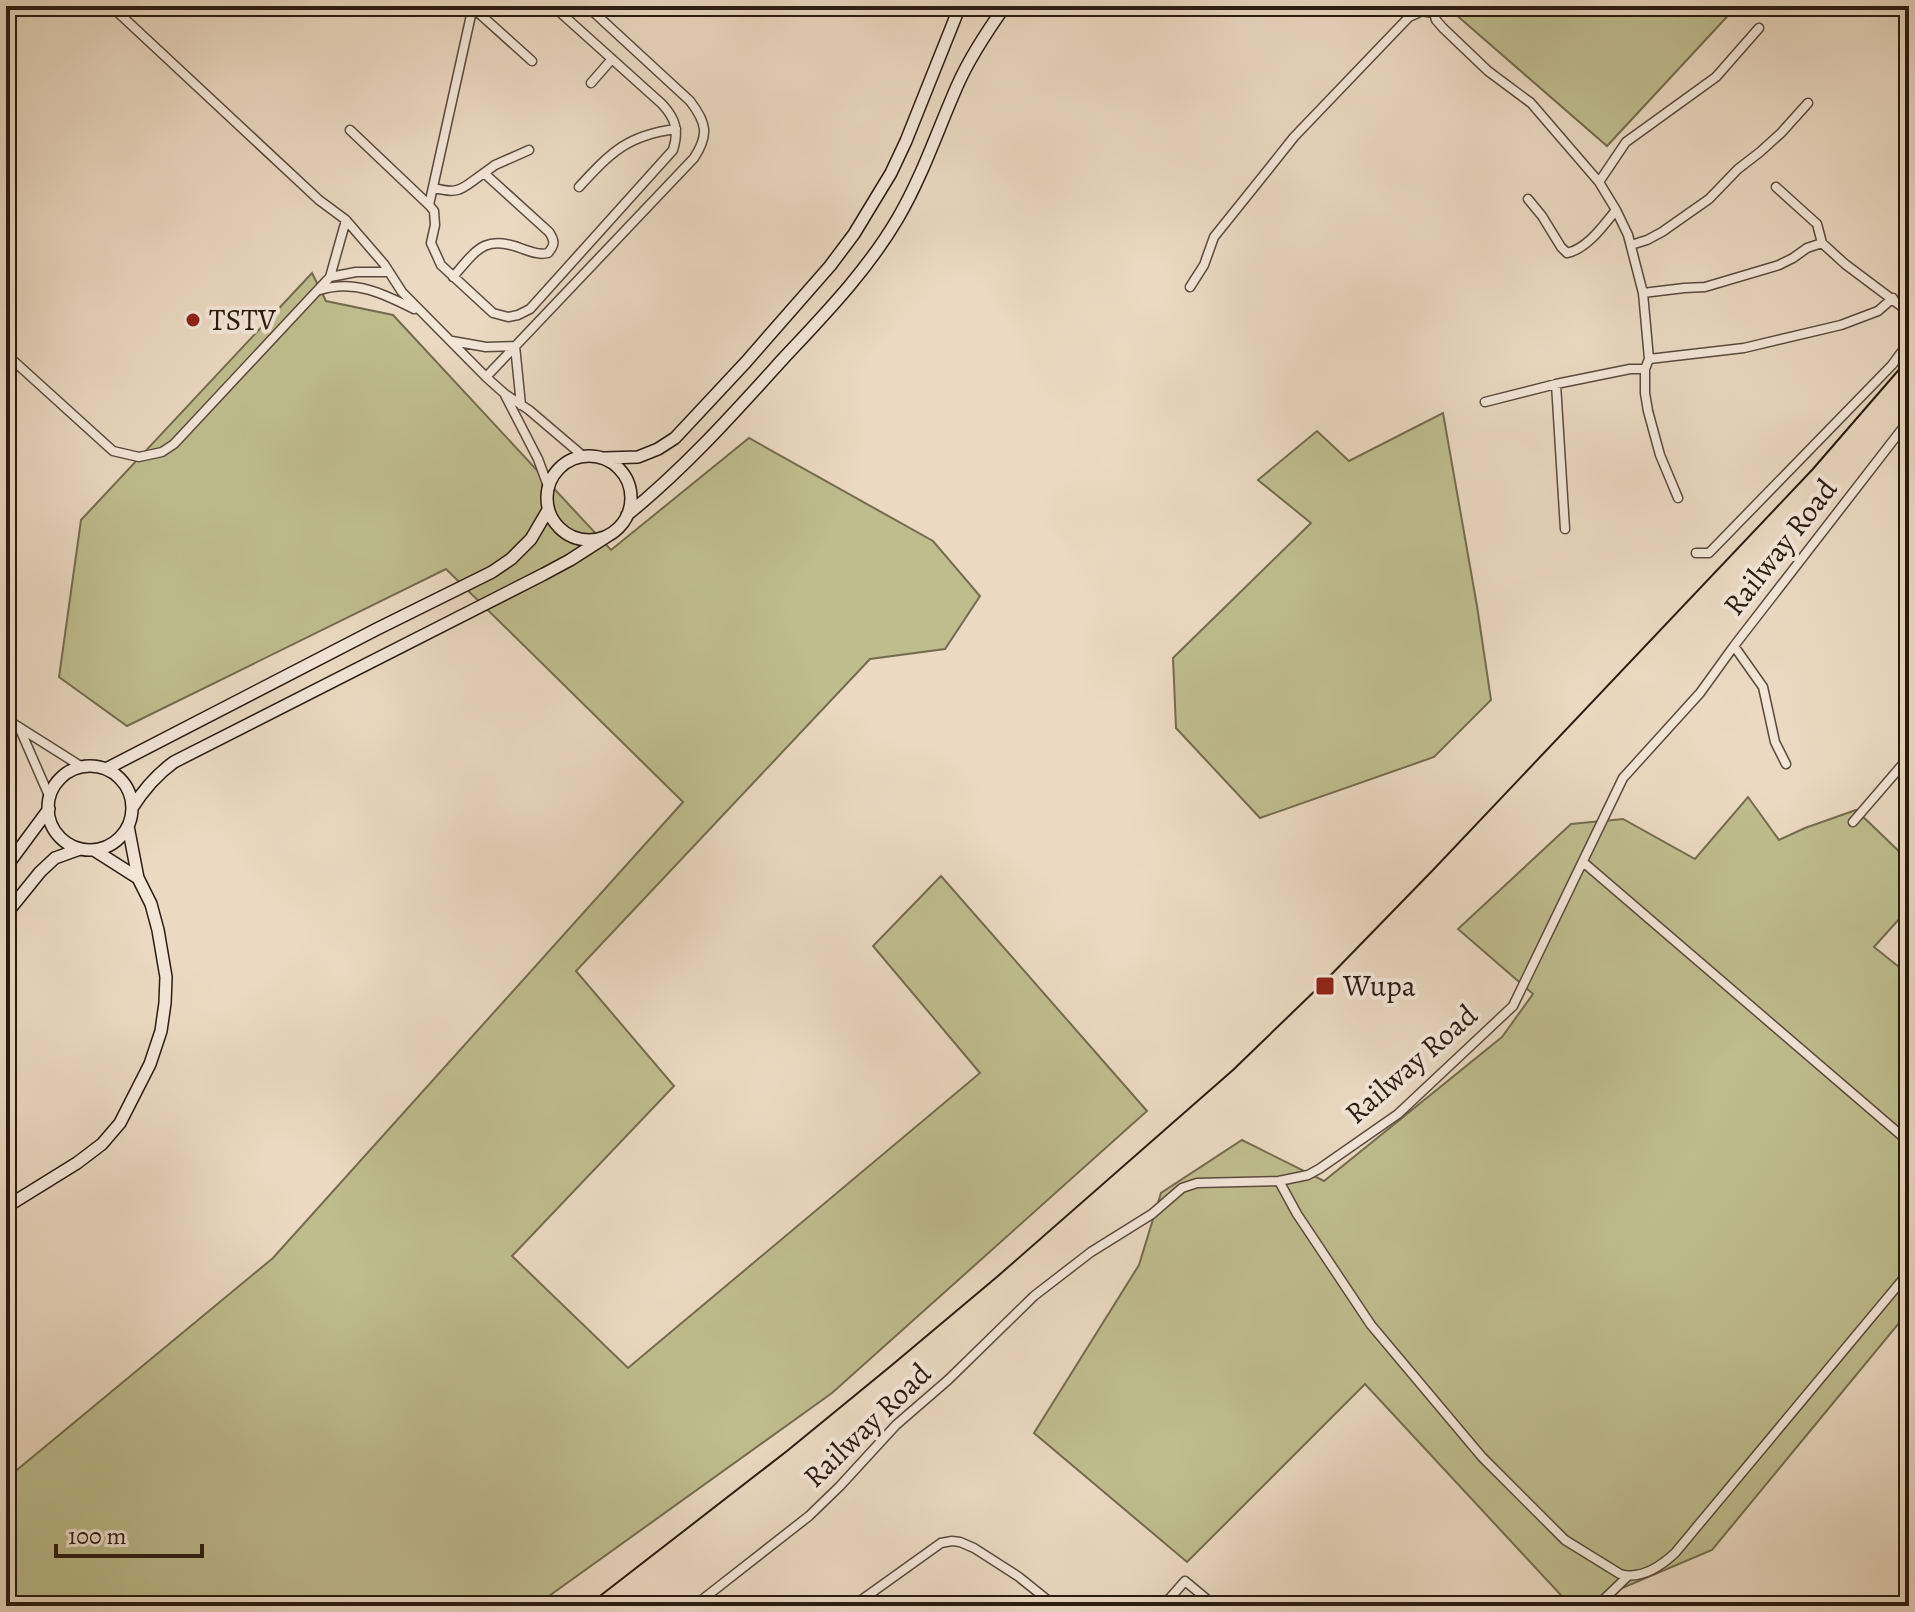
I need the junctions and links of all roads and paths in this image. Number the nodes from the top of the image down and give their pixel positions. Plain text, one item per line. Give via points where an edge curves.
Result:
1 (111, 6) edge
2 (553, 6) edge
3 (587, 6) edge
4 (960, 6) edge
5 (1005, 6) edge
6 (473, 7) edge
7 (1432, 10) edge
8 (1759, 28) dead end
9 (612, 59) junction
10 (532, 61) dead end
11 (591, 83) dead end
12 (1808, 103) dead end
13 (676, 129) junction
14 (350, 130) dead end
15 (529, 150) dead end
16 (484, 173) junction
17 (1599, 182) junction
18 (579, 187) dead end
19 (1776, 187) dead end
20 (434, 188) junction
21 (1528, 199) dead end
22 (429, 205) junction
23 (1616, 210) junction
24 (346, 220) junction
25 (1822, 243) junction
26 (1631, 245) junction
27 (389, 272) junction
28 (330, 277) junction
29 (453, 277) junction
30 (1190, 287) dead end
31 (316, 292) junction
32 (1643, 293) junction
33 (1893, 298) junction
34 (1909, 310) edge
35 (421, 312) junction
36 (450, 340) junction
37 (1909, 342) edge
38 (515, 346) junction
39 (6, 354) edge
40 (1649, 359) junction
41 (1645, 369) junction
42 (486, 377) junction
43 (1556, 384) junction
44 (505, 394) junction
45 (1485, 402) dead end
46 (521, 405) junction
47 (1909, 421) edge
48 (583, 456) junction
49 (605, 458) junction
50 (548, 486) junction
51 (1678, 498) dead end
52 (548, 510) junction
53 (627, 515) junction
54 (1565, 529) dead end
55 (609, 535) junction
56 (1696, 553) dead end
57 (1734, 646) junction
58 (6, 719) edge
59 (19, 727) junction
60 (1909, 757) edge
61 (1786, 764) dead end
62 (82, 767) junction
63 (106, 769) junction
64 (49, 803) junction
65 (132, 808) junction
66 (1853, 822) dead end
67 (128, 826) junction
68 (80, 849) junction
69 (94, 850) junction
70 (1583, 862) junction
71 (6, 867) edge
72 (138, 878) junction
73 (6, 914) edge
74 (1909, 1142) edge
75 (1279, 1181) junction
76 (6, 1207) edge
77 (1909, 1272) edge
78 (1628, 1576) junction
79 (1053, 1604) edge
80 (694, 1606) edge
81 (853, 1606) edge
82 (1040, 1606) edge
83 (1163, 1606) edge
84 (1215, 1606) edge
85 (1597, 1606) edge

1 - 24 street
2 - 9 street
3 - 38 street via 690,101 705,128 703,144
4 - 49 street via 891,173 830,266 675,438 638,457
5 - 53 street via 958,82 916,186 850,286 741,406
6 - 10 street
6 - 20 street
7 - 17 street via 1443,28 1488,71 1531,103
7 - 30 street via 1409,17 1294,137 1214,237
8 - 17 street via 1716,77 1626,142
9 - 11 street
9 - 13 street via 662,104
12 - 26 street via 1709,199 1662,232
13 - 18 street via 625,144
13 - 29 street via 673,150 530,309 508,317 493,313
14 - 22 street
15 - 16 street
16 - 20 street via 459,190
16 - 29 street via 549,232 554,246 540,255 491,243 476,251
17 - 23 street
19 - 25 street via 1817,224
20 - 22 street
21 - 23 street via 1567,253 1590,239
22 - 29 street via 435,225 431,243
23 - 26 street
24 - 27 street
24 - 28 street
25 - 32 street via 1779,265 1705,287
25 - 33 street
26 - 32 street
27 - 28 street
27 - 35 street
28 - 31 street
31 - 35 street via 342,286 370,289
31 - 39 street via 174,444 149,456 113,451
32 - 40 street
33 - 34 street
33 - 40 street via 1878,311 1841,325 1744,348
35 - 36 street
36 - 38 street
36 - 42 street
37 - 56 street, Railway Road via 1709,553
38 - 42 street
38 - 46 street
40 - 41 street
41 - 43 street
41 - 51 street via 1653,434
42 - 44 street
43 - 45 street
43 - 54 street
44 - 46 street
44 - 50 street
46 - 48 street
47 - 57 street, Railway Road
48 - 49 street
48 - 50 street via 562,466
49 - 53 street via 625,476 631,502
50 - 52 street
52 - 55 street via 572,537 591,540
52 - 63 street via 531,539 492,572
53 - 55 street
55 - 65 street via 544,574 174,762 144,788
57 - 61 street via 1763,687 1775,742
57 - 70 street, Railway Road via 1700,693 1623,778
58 - 59 street
59 - 62 street
59 - 64 street
60 - 66 street
62 - 63 street
62 - 64 street via 61,778
63 - 65 street via 125,785
64 - 68 street via 57,834
64 - 71 street
65 - 67 street
67 - 69 street via 120,838
67 - 72 street
68 - 69 street
68 - 73 street via 55,858
69 - 72 street
70 - 74 street
70 - 75 street, Railway Road via 1513,1006 1398,1114 1319,1169
72 - 76 street via 151,904 166,977 161,1031 150,1064 120,1123 102,1144
75 - 78 street via 1371,1325 1482,1457 1565,1540
75 - 80 street, Railway Road via 1182,1188 1152,1214 1091,1252 1034,1296 896,1425 809,1516
77 - 78 street via 1675,1553 1655,1568
78 - 85 street
79 - 81 street via 974,1548 952,1541 941,1543
79 - 82 street
83 - 84 street via 1185,1581

